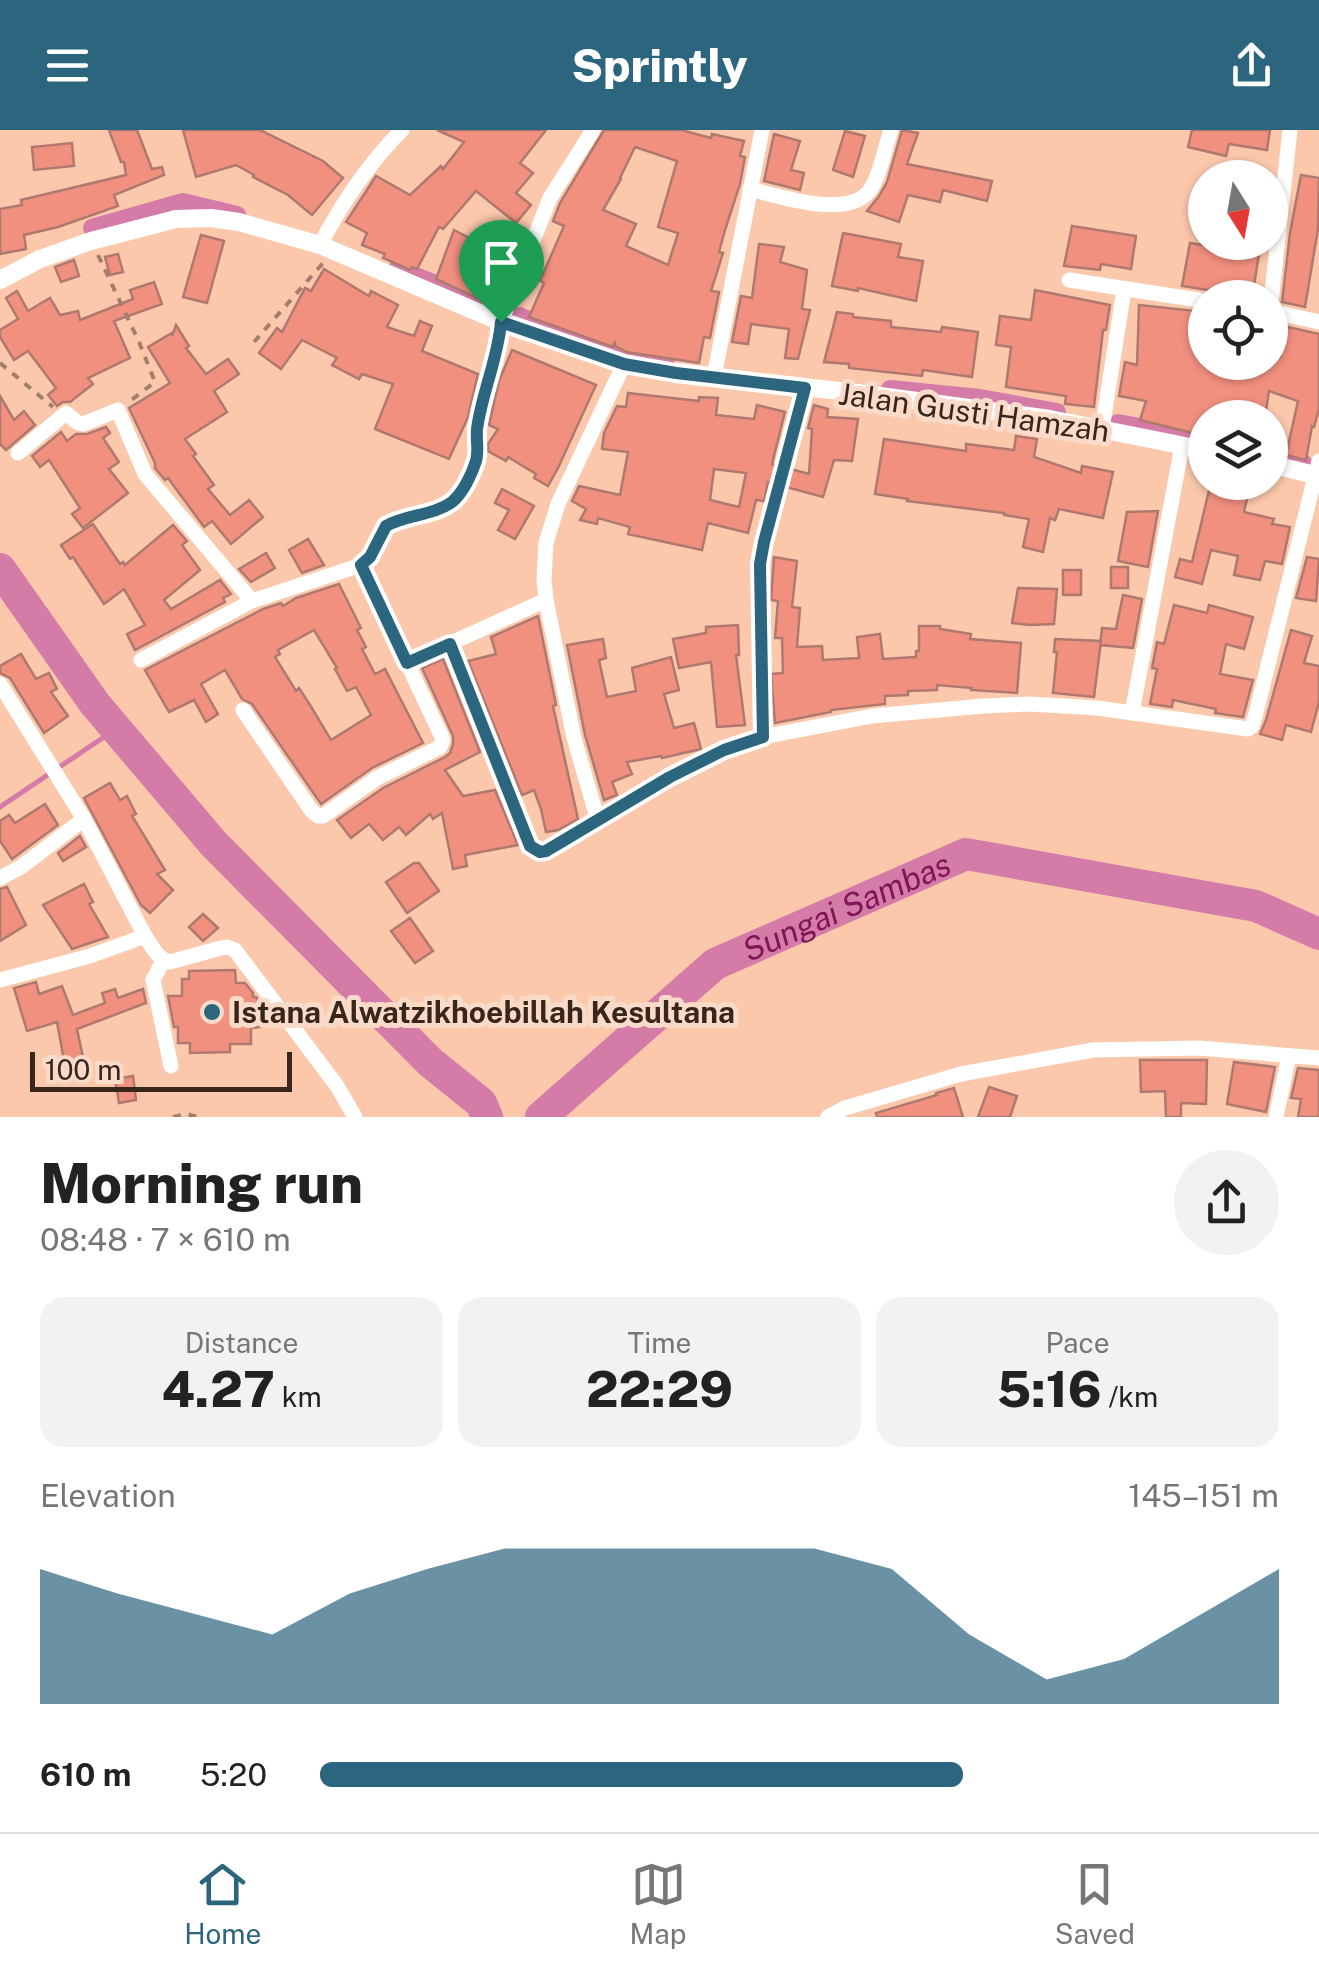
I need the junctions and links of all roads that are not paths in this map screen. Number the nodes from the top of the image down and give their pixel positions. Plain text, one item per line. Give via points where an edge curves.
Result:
1 (402, 130) edge
2 (593, 130) edge
3 (762, 130) edge
4 (890, 130) edge
5 (1290, 130) edge
6 (750, 189) junction
7 (327, 248) junction
8 (5, 274) edge
9 (1069, 280) dead end
10 (1273, 280) edge
11 (1124, 290) junction
12 (1188, 299) edge
13 (1288, 315) edge
14 (501, 322) junction
15 (1319, 322) edge
16 (624, 364) junction
17 (714, 378) junction
18 (1102, 429) junction
19 (1182, 446) junction
20 (1188, 447) edge
21 (18, 453) dead end
22 (1288, 466) edge
23 (1318, 470) edge
24 (361, 565) junction
25 (546, 600) junction
26 (252, 601) junction
27 (450, 644) junction
28 (141, 660) dead end
29 (407, 663) junction
30 (0, 686) edge
31 (242, 710) dead end
32 (1132, 712) junction
33 (84, 819) junction
34 (598, 821) junction
35 (0, 878) edge
36 (145, 936) junction
37 (163, 960) junction
38 (0, 980) edge
39 (1289, 1056) junction
40 (1319, 1058) edge
41 (171, 1066) dead end
42 (832, 1116) edge
43 (355, 1117) edge
44 (1276, 1117) edge

1 - 7 street via 336,215
2 - 14 street via 550,198
3 - 6 street
4 - 6 street via 873,184 861,198 822,204
5 - 10 street
6 - 17 street
7 - 8 street, Jalan Gusti Hamzah via 240,222 176,219 91,241
7 - 14 street, Jalan Gusti Hamzah
9 - 11 street
11 - 12 street
11 - 18 street
13 - 15 street
14 - 16 street, Jalan Gusti Hamzah
14 - 24 street via 477,458 461,492 427,514 386,526
16 - 17 street, Jalan Gusti Hamzah
16 - 25 street via 558,504 546,543
17 - 18 street, Jalan Gusti Hamzah
18 - 19 street, Jalan Gusti Hamzah
19 - 20 street, Jalan Gusti Hamzah
19 - 32 street
21 - 26 street via 66,413 82,424 118,410 145,474
22 - 23 street
23 - 32 street via 1252,726 1242,730
24 - 26 street
24 - 29 street
25 - 27 street
25 - 34 street
26 - 28 street
27 - 29 street
27 - 34 street via 530,846 546,851
29 - 31 street via 441,734 440,748 377,778 324,816 311,810
30 - 33 street
32 - 34 street via 984,706 872,716 763,737 707,758
33 - 35 street
33 - 36 street
36 - 37 street
36 - 38 street
37 - 41 street via 152,980
37 - 43 street via 234,950
39 - 40 street
39 - 42 street via 1199,1048 1082,1052 961,1074
39 - 44 street

